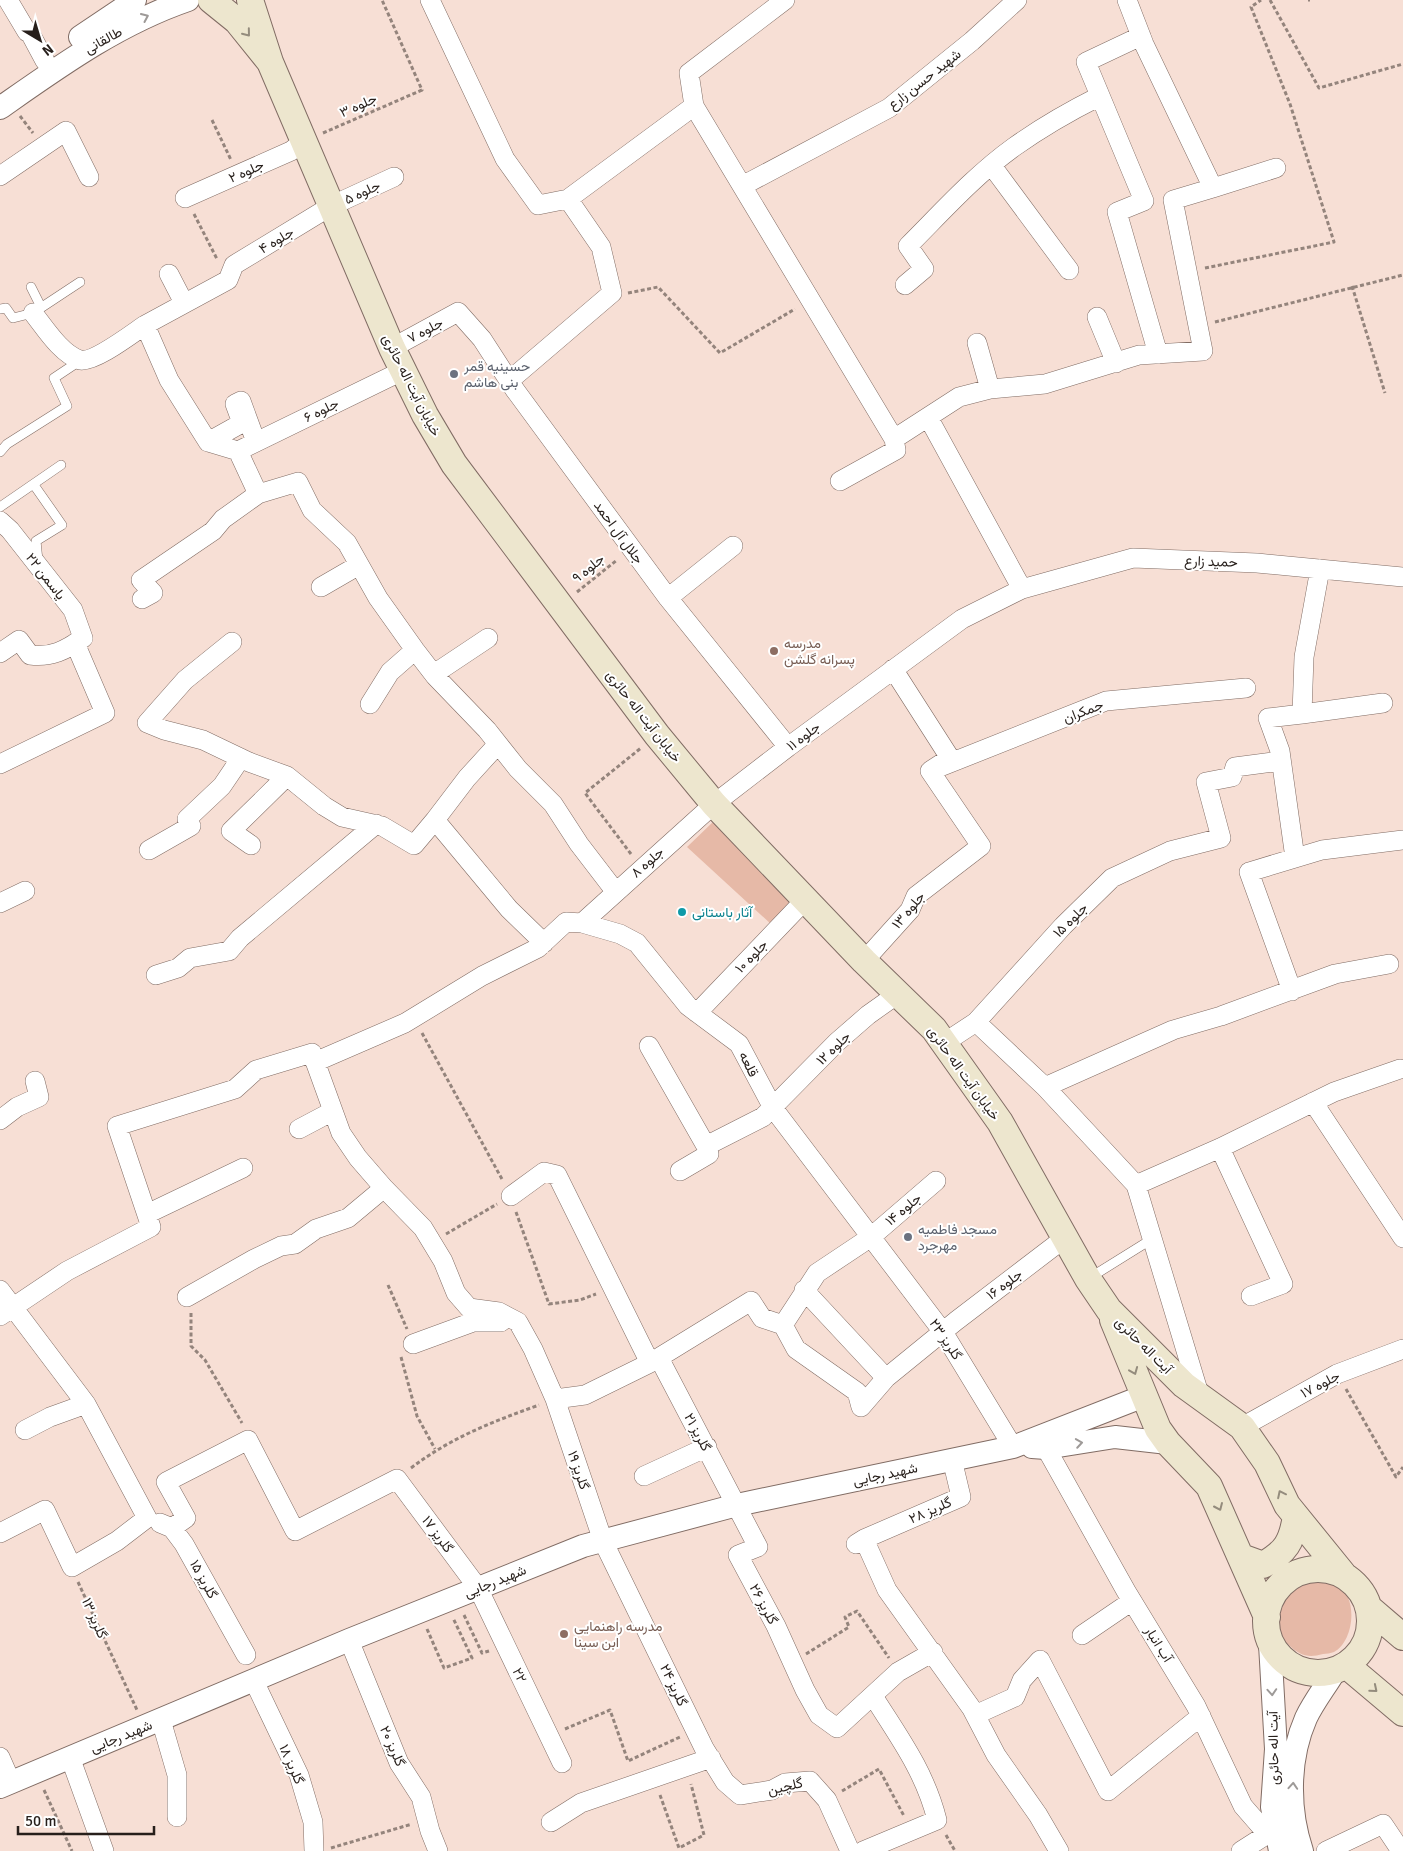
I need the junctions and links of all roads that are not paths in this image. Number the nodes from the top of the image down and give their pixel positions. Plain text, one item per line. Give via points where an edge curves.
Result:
1 (8, 0) edge
2 (135, 0) edge
3 (188, 0) edge
4 (211, 0) edge
5 (250, 0) edge
6 (430, 0) edge
7 (785, 0) edge
8 (1017, 0) edge
9 (1127, 0) edge
10 (1141, 36) junction
11 (45, 61) junction
12 (270, 62) junction
13 (1100, 96) junction
14 (3, 100) edge
15 (694, 106) junction
16 (304, 141) junction
17 (992, 166) junction
18 (1276, 168) dead end
19 (0, 176) edge
20 (89, 177) dead end
21 (394, 178) dead end
22 (742, 186) junction
23 (1213, 188) junction
24 (185, 198) road end
25 (568, 199) junction
26 (331, 206) junction
27 (1069, 270) dead end
28 (168, 274) dead end
29 (80, 282) dead end
30 (905, 285) dead end
31 (31, 287) dead end
32 (184, 303) junction
33 (0, 309) edge
34 (37, 310) junction
35 (458, 312) joint
36 (1097, 317) dead end
37 (145, 325) junction
38 (977, 343) dead end
39 (1158, 354) junction
40 (398, 359) junction
41 (81, 360) junction
42 (1116, 363) junction
43 (509, 381) junction
44 (990, 389) junction
45 (928, 417) junction
46 (894, 439) junction
47 (208, 442) junction
48 (256, 442) junction
49 (238, 451) junction
50 (0, 452) edge
51 (61, 465) dead end
52 (840, 481) dead end
53 (34, 485) junction
54 (258, 494) junction
55 (0, 507) edge
56 (0, 521) edge
57 (733, 546) dead end
58 (359, 565) junction
59 (39, 566) junction
60 (1320, 569) junction
61 (1403, 577) edge
62 (321, 587) dead end
63 (1022, 589) junction
64 (668, 598) junction
65 (142, 599) dead end
66 (488, 638) dead end
67 (79, 641) junction
68 (232, 642) dead end
69 (415, 650) junction
70 (0, 653) edge
71 (893, 668) junction
72 (434, 674) junction
73 (1246, 688) dead end
74 (1383, 703) dead end
75 (370, 704) dead end
76 (1302, 714) junction
77 (498, 744) junction
78 (788, 747) junction
79 (241, 758) junction
80 (1281, 761) junction
81 (0, 764) edge
82 (930, 771) junction
83 (287, 776) junction
84 (714, 804) junction
85 (435, 820) junction
86 (376, 824) junction
87 (1403, 840) edge
88 (251, 845) dead end
89 (148, 850) dead end
90 (1295, 858) junction
91 (25, 891) dead end
92 (615, 891) junction
93 (806, 899) junction
94 (0, 903) edge
95 (574, 922) junction
96 (544, 943) junction
97 (864, 961) junction
98 (1389, 964) dead end
99 (156, 975) dead end
100 (1292, 991) junction
101 (899, 993) junction
102 (697, 1013) junction
103 (976, 1022) junction
104 (944, 1043) junction
105 (649, 1046) dead end
106 (315, 1062) junction
107 (1400, 1069) dead end
108 (35, 1081) dead end
109 (1046, 1087) junction
110 (1313, 1102) junction
111 (773, 1108) junction
112 (333, 1111) junction
113 (0, 1120) edge
114 (299, 1128) dead end
115 (706, 1146) junction
116 (1220, 1148) junction
117 (242, 1168) dead end
118 (680, 1171) dead end
119 (936, 1181) dead end
120 (1136, 1185) junction
121 (384, 1188) junction
122 (511, 1196) road end
123 (147, 1214) junction
124 (871, 1236) junction
125 (1066, 1237) junction
126 (1403, 1238) edge
127 (1152, 1239) junction
128 (1088, 1279) junction
129 (0, 1290) edge
130 (804, 1290) junction
131 (1251, 1296) dead end
132 (187, 1297) road end
133 (1109, 1310) junction
134 (6, 1311) edge
135 (518, 1322) junction
136 (783, 1325) junction
137 (943, 1332) junction
138 (413, 1344) road end
139 (1403, 1349) edge
140 (654, 1361) junction
141 (886, 1378) junction
142 (1192, 1391) junction
143 (1144, 1396) junction
144 (555, 1399) junction
145 (86, 1404) junction
146 (1242, 1427) junction
147 (25, 1430) dead end
148 (1168, 1443) junction
149 (707, 1447) junction
150 (1013, 1447) junction
151 (1046, 1448) junction
152 (952, 1460) junction
153 (644, 1476) dead end
154 (737, 1505) junction
155 (1296, 1516) junction
156 (147, 1518) junction
157 (172, 1528) junction
158 (0, 1533) edge
159 (604, 1542) junction
160 (1241, 1557) junction
161 (1343, 1574) junction
162 (478, 1588) junction
163 (1132, 1601) junction
164 (1370, 1608) junction
165 (1266, 1617) junction
166 (1082, 1635) dead end
167 (1403, 1638) edge
168 (350, 1640) junction
169 (1270, 1644) junction
170 (933, 1652) junction
171 (246, 1655) dead end
172 (1341, 1667) junction
173 (254, 1681) junction
174 (873, 1696) junction
175 (1403, 1713) edge
176 (975, 1715) junction
177 (1201, 1716) junction
178 (153, 1723) junction
179 (0, 1757) edge
180 (70, 1757) junction
181 (711, 1758) junction
182 (562, 1763) dead end
183 (6, 1784) edge
184 (740, 1795) joint
185 (177, 1817) dead end
186 (551, 1822) dead end
187 (1286, 1826) junction
188 (104, 1851) edge
189 (314, 1851) edge
190 (438, 1851) edge
191 (850, 1851) edge
192 (863, 1851) edge
193 (1059, 1851) edge
194 (1241, 1851) edge
195 (1280, 1851) edge
196 (1302, 1851) edge
197 (1326, 1851) edge
198 (1401, 1851) edge

1 - 11 street
2 - 11 street, طالقانی
14 -> 3 street, طالقانی via 142,17
4 -> 12 main road via 237,21
5 - 12 main road
6 - 25 street via 505,159 538,205
7 - 15 street via 689,73
8 - 22 street, شهید حسن زارع via 889,108
9 - 10 street
10 - 13 street via 1086,62
10 - 23 street
11 - 14 street, طالقانی
12 - 16 main road, خیابان آیت اله حائری
13 - 17 street via 1062,115 1013,147
13 - 39 street via 1144,201 1117,212
15 - 22 street
15 - 25 street
16 - 24 street, جلوه ۲ via 291,151
16 - 26 main road, خیابان آیت اله حائری
17 - 27 street
17 - 30 street via 908,246 924,269
18 - 23 street
19 - 20 street via 66,131
21 - 26 street, جلوه ۵
22 - 46 street
23 - 39 street via 1174,200 1203,351
25 - 43 street via 601,247 612,293
26 - 32 street, جلوه ۴ via 234,265 228,280
26 - 40 main road, خیابان آیت اله حائری
28 - 32 street
29 - 34 lane
31 - 34 lane
32 - 37 street
33 - 34 lane via 6,308 13,318
34 - 41 street via 68,353
35 - 40 street, جلوه ۷
35 - 43 street, جلال آل احمد via 482,339
36 - 42 street
37 - 41 street via 92,358
37 - 47 street via 170,380
38 - 44 street
39 - 42 street via 1139,355
40 - 48 street, جلوه ۶
40 - 84 main road, خیابان آیت اله حائری via 425,415 454,464 657,735
41 - 50 lane via 54,378 67,406 7,444
42 - 44 street via 1045,384
43 - 64 street, جلال آل احمد
44 - 45 street via 959,396
45 - 46 street
45 - 63 street
46 - 52 street via 896,450
47 - 48 street via 242,423 235,404 242,401
47 - 49 street
48 - 49 street, جلوه ۶
49 - 54 street
51 - 53 lane
53 - 55 lane
53 - 59 lane via 62,525 36,540
54 - 58 street via 298,482 312,510 347,542
54 - 65 street via 223,519 213,531 141,580 152,593
56 - 59 street, یاسمن ۲۲
57 - 64 street
58 - 62 street
58 - 69 street
59 - 67 street, یاسمن ۲۲ via 73,610
60 - 61 street, حمید زارع
60 - 63 street, حمید زارع via 1134,558
60 - 76 street via 1304,657
63 - 71 street, حمید زارع via 962,619
64 - 78 street, جلال آل احمد
66 - 72 street
67 - 70 street via 66,650 44,657 30,655 19,640
67 - 81 street, یاسمن ۲۲ via 112,713
68 - 79 street via 185,680 147,722 203,740
69 - 72 street
69 - 75 street via 390,672
71 - 78 street, جلوه ۱۱
71 - 82 street via 950,758
72 - 77 street
73 - 82 street, جمکران via 1106,701
74 - 76 street
76 - 80 street via 1268,718
77 - 85 street
77 - 92 street via 553,804
78 - 84 street, جلوه ۱۱
79 - 83 street
79 - 89 street via 222,786 187,819 190,826
80 - 90 street
80 - 103 street, جلوه ۱۵ via 1234,767 1232,777 1206,782 1222,838 1170,851 1112,878 1063,926
82 - 97 street, جلوه ۱۳ via 981,846 916,896 910,910
83 - 86 street via 342,817
83 - 88 street via 231,831
84 - 92 street, جلوه ۸
84 - 93 main road, خیابان آیت اله حائری
85 - 86 street via 414,845
85 - 96 street via 509,909
86 - 99 street via 240,938 229,951 190,958 178,968
87 - 90 street via 1322,850
90 - 100 street via 1248,872
91 - 94 street
92 - 95 street, جلوه ۸
93 - 97 main road, خیابان آیت اله حائری
93 - 102 street, جلوه ۱۰
95 - 96 street, جلوه ۸
95 - 102 street, قلعه via 620,934 637,943
96 - 106 street, جلوه ۸ via 413,1018
97 - 101 main road, خیابان آیت اله حائری
98 - 100 street via 1335,974
100 - 109 street via 1173,1030
101 - 104 main road, خیابان آیت اله حائری
101 - 111 street, جلوه ۱۲ via 837,1042
102 - 111 street, قلعه via 739,1044
103 - 104 street, جلوه ۱۵
103 - 109 street
104 - 125 main road, خیابان آیت اله حائری via 1000,1122
105 - 115 street
106 - 112 street
106 - 123 street via 312,1053 285,1060 256,1070 235,1089 117,1126
107 - 110 street
108 - 113 street via 39,1097 17,1107
109 - 120 street
110 - 116 street
110 - 126 street
111 - 115 street, جلوه ۱۲ via 763,1117
111 - 124 street, قلعه
112 - 114 street
112 - 121 street via 341,1133
115 - 118 street via 709,1154
116 - 120 street
116 - 131 street via 1283,1284
117 - 123 street
119 - 124 street, جلوه ۱۴
120 - 127 street
121 - 132 street via 348,1218 316,1229 294,1244 281,1246 254,1259
121 - 135 street via 423,1228 443,1261 456,1293 469,1308 499,1312
122 - 140 street, گلریز ۲۱ via 544,1172 557,1175 613,1288
123 - 134 street via 151,1227 66,1271
124 - 130 street, جلوه ۱۴ via 817,1273
124 - 137 street, گلریز ۲۳
125 - 128 main road, خیابان آیت اله حائری
125 - 137 street, جلوه ۱۶
127 - 128 lane
127 - 142 street
128 - 133 main road, خیابان آیت اله حائری
129 - 134 street
130 - 136 street, جلوه ۱۴
130 - 141 street
133 - 142 main road, آیت اله حائری
133 -> 143 main road, آیت اله حائری
134 - 145 street
135 - 138 street via 473,1322
135 - 144 street, گلریز ۱۹
136 - 140 street via 762,1318 751,1301
136 - 141 street, جلوه ۱۶ via 796,1349 857,1392 861,1407
137 - 141 street, جلوه ۱۶
137 - 150 street, گلریز ۲۳
139 - 146 street, جلوه ۱۷ via 1337,1374
140 - 144 street via 584,1395
140 - 149 street, گلریز ۲۱
142 - 143 main road
142 - 146 main road, آیت اله حائری
143 - 148 main road, آیت اله حائری via 1158,1429
143 - 150 street
144 - 159 street, گلریز ۱۹
145 - 147 street
145 - 156 street
155 -> 146 main road, آیت اله حائری via 1287,1505 1267,1463
151 -> 148 street via 1116,1437
148 -> 160 main road, آیت اله حائری via 1209,1486
149 - 153 street
149 - 154 street, گلریز ۲۱
150 - 151 street
150 - 152 street, شهید رجایی
151 - 163 street, آب انبار
152 - 154 street, شهید رجایی
152 - 170 street, گلریز ۲۸ via 961,1497 860,1542 887,1590
154 - 159 street, شهید رجایی
154 - 174 street, گلریز ۲۶ via 758,1547 738,1555 819,1715 837,1728
155 - 160 main road via 1294,1532 1281,1555 1263,1565
155 - 161 main road, آیت اله حائری
156 - 157 street
156 - 158 street via 72,1567 44,1510
157 - 162 street, گلریز ۱۷ via 186,1518 166,1482 248,1440 295,1531 397,1479
157 - 171 street, گلریز ۱۵
159 - 162 street, شهید رجایی via 583,1546
159 - 181 street, گلریز ۲۴
160 - 165 main road, آیت اله حائری
161 - 164 main road via 1360,1588
161 - 165 main road via 1322,1568 1300,1571 1282,1583 1270,1601
162 - 168 street, شهید رجایی
162 - 182 street, ۲۲
163 - 166 street
163 - 177 street, آب انبار
164 - 167 main road
164 - 172 main road via 1370,1629 1362,1650
165 - 169 main road
168 - 173 street, شهید رجایی
168 - 190 street, گلریز ۲۰ via 399,1763 421,1797
169 - 172 main road via 1284,1662 1304,1671 1326,1672
169 -> 187 street, آیت اله حائری via 1276,1749 1272,1807
170 - 174 street via 898,1672
170 - 176 street
172 -> 175 main road
187 -> 172 street, آیت اله حائری via 1296,1746 1307,1717
173 - 178 street, شهید رجایی
173 - 189 street, گلریز ۱۸ via 299,1775 314,1822
174 - 192 street via 930,1791 936,1820
176 - 177 street via 1015,1697 1022,1680 1040,1660 1108,1790
176 - 193 street via 996,1755 1038,1814
177 - 187 street, آب انبار via 1243,1806 1263,1829
178 - 180 street, شهید رجایی
178 - 185 street via 177,1775
179 - 183 street
180 - 183 street, شهید رجایی
180 - 188 street
181 - 184 street, گلریز ۲۴ via 725,1782
181 - 186 street via 581,1803
184 - 191 street, گلچین via 810,1781 827,1800
187 - 194 street
187 - 195 street, آیت اله حائری
187 - 196 street, آیت اله حائری
197 - 198 street via 1383,1824

